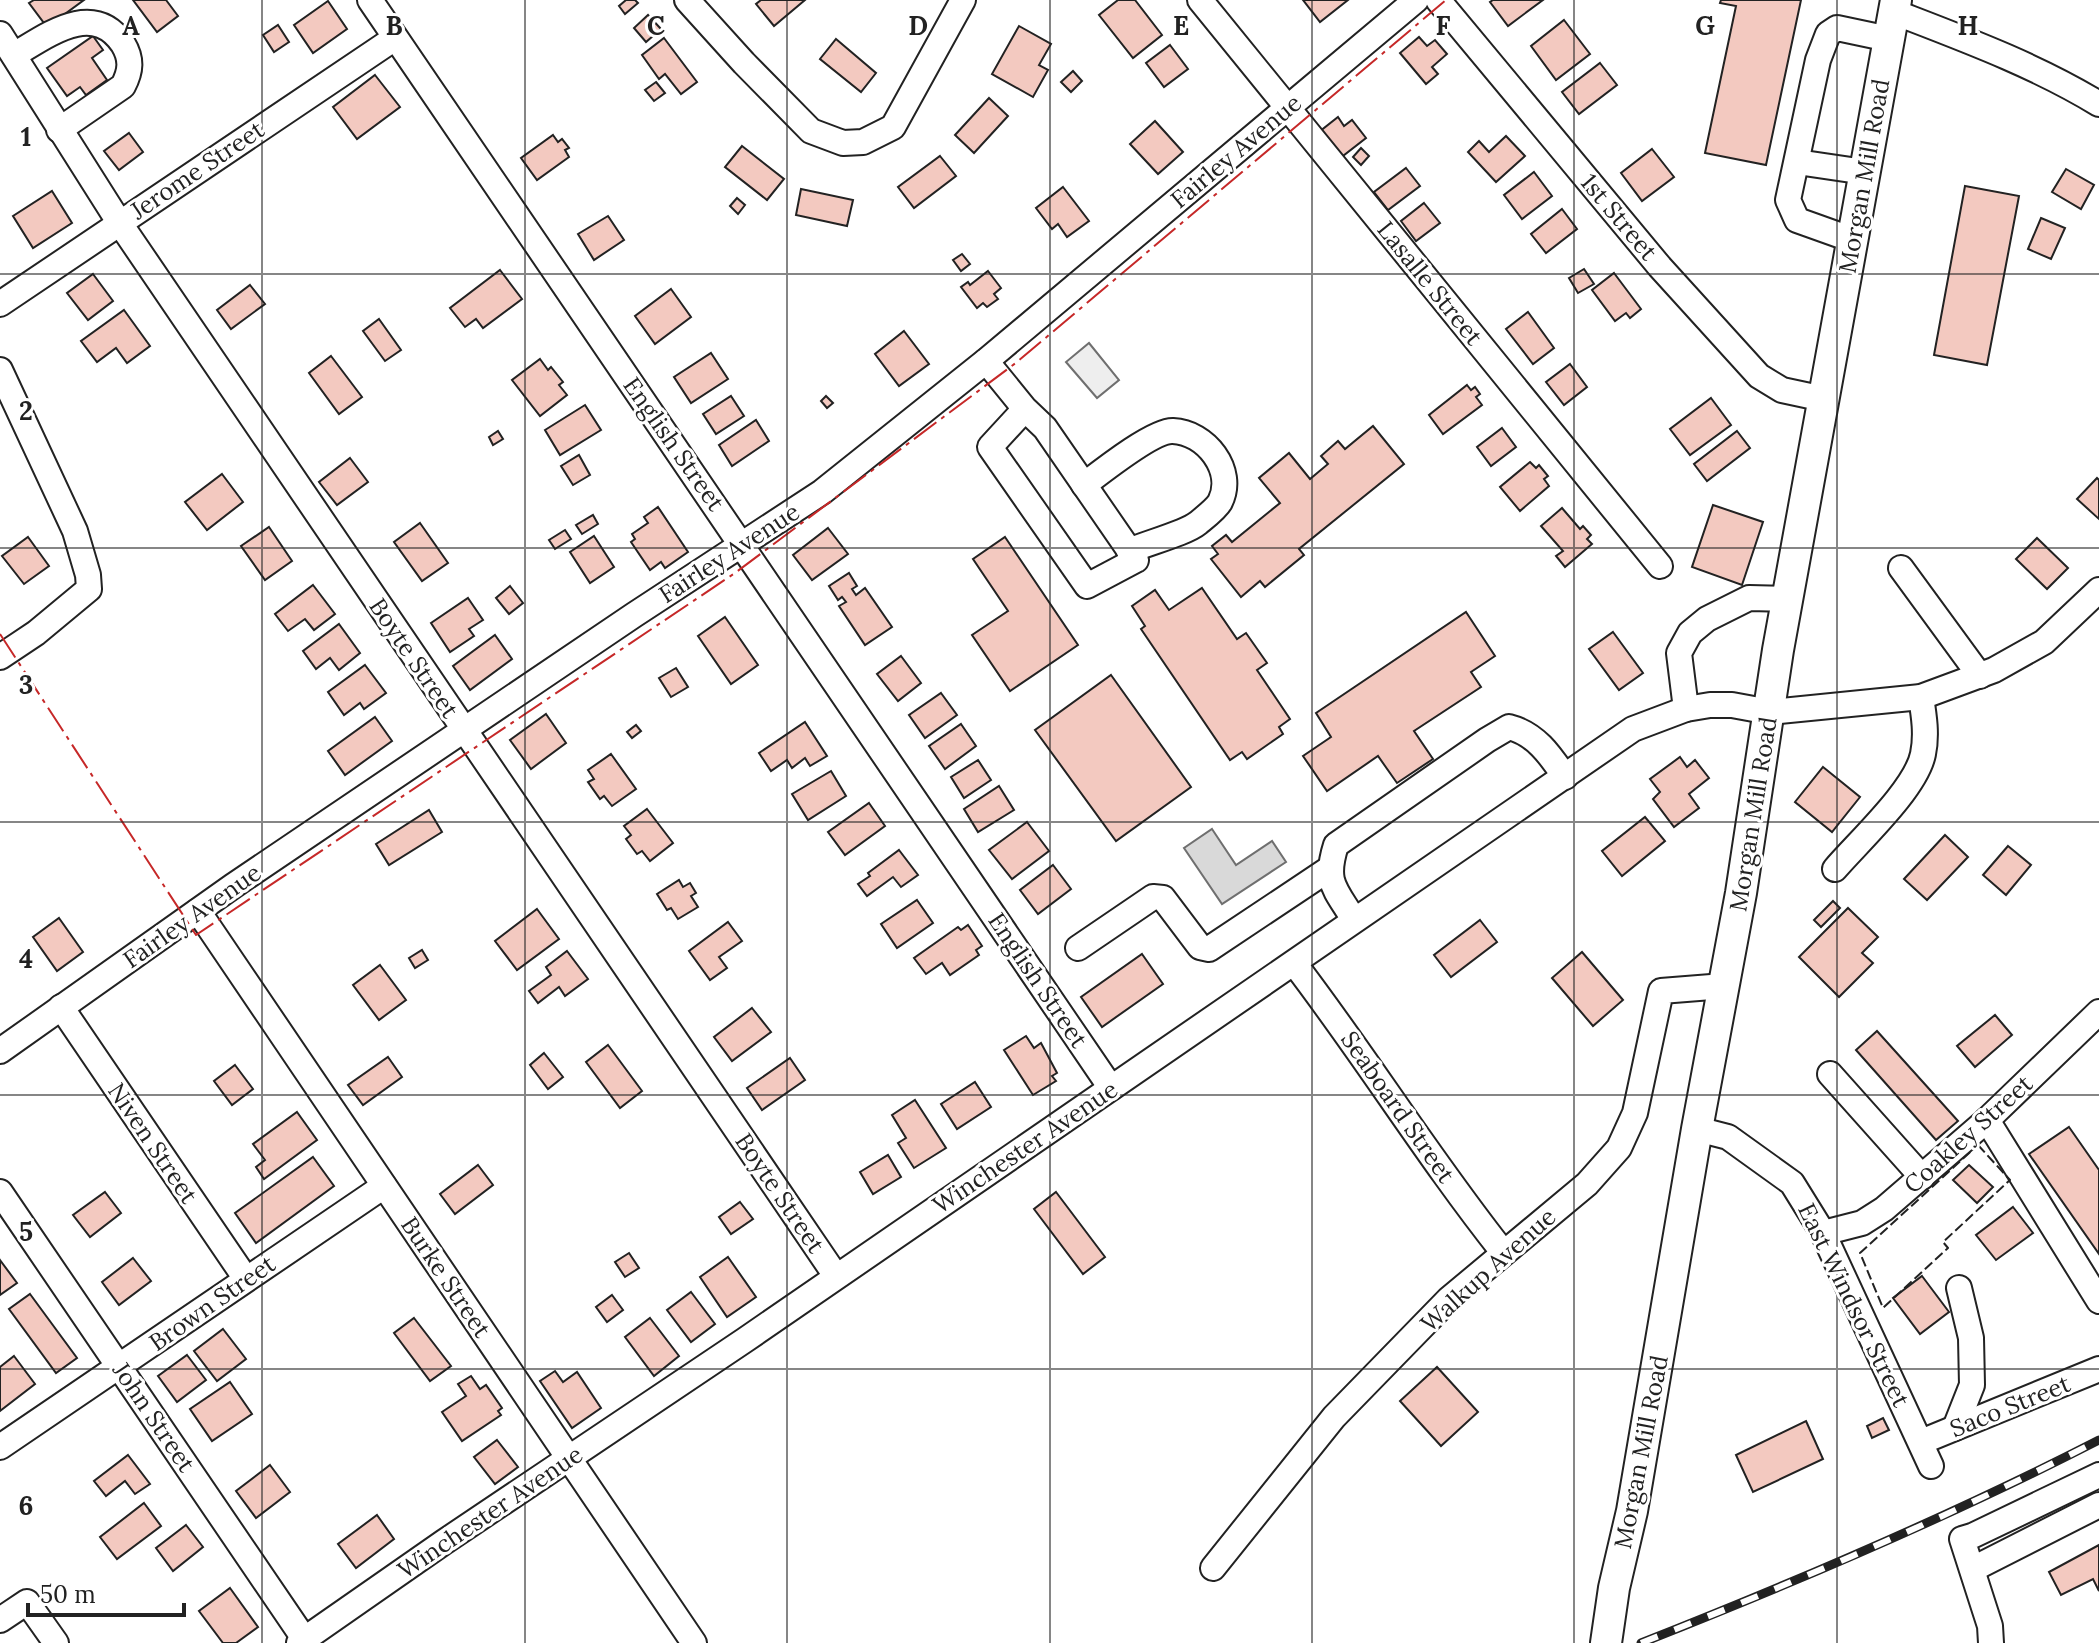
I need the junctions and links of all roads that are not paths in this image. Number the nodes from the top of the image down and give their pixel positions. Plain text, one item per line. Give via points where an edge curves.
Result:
1 (370, 0) edge
2 (687, 0) edge
3 (963, 0) edge
4 (1200, 0) edge
5 (1438, 0) edge
6 (1406, 3) edge
7 (1893, 17) edge
8 (0, 34) edge
9 (395, 38) junction
10 (11, 66) edge
11 (2099, 104) edge
12 (1287, 107) junction
13 (59, 130) junction
14 (1797, 162) junction
15 (1865, 172) junction
16 (119, 222) junction
17 (1853, 240) junction
18 (0, 304) edge
19 (986, 361) junction
20 (0, 370) edge
21 (1824, 399) junction
22 (1025, 409) junction
23 (1084, 485) junction
24 (742, 544) junction
25 (1129, 551) junction
26 (1660, 566) dead end
27 (1901, 568) dead end
28 (2099, 590) edge
29 (1788, 599) junction
30 (0, 657) edge
31 (1980, 676) junction
32 (1921, 697) junction
33 (1686, 709) junction
34 (1770, 712) junction
35 (464, 731) junction
36 (1565, 777) junction
37 (1329, 869) junction
38 (1835, 869) dead end
39 (198, 911) junction
40 (1354, 920) junction
41 (1078, 948) dead end
42 (1294, 963) junction
43 (1724, 986) junction
44 (61, 1007) junction
45 (2099, 1012) edge
46 (0, 1051) edge
47 (1830, 1074) dead end
48 (1111, 1088) junction
49 (1987, 1120) junction
50 (1697, 1129) junction
51 (1922, 1177) junction
52 (384, 1186) junction
53 (0, 1192) edge
54 (1823, 1233) junction
55 (1503, 1252) junction
56 (836, 1276) junction
57 (246, 1279) junction
58 (1959, 1288) dead end
59 (2099, 1301) edge
60 (119, 1367) junction
61 (2099, 1369) edge
62 (1955, 1428) junction
63 (1921, 1442) junction
64 (0, 1447) edge
65 (569, 1457) junction
66 (1931, 1466) dead end
67 (2099, 1475) edge
68 (2099, 1505) edge
69 (1213, 1568) dead end
70 (1973, 1569) junction
71 (0, 1620) edge
72 (1607, 1636) edge
73 (303, 1642) edge
74 (56, 1643) edge
75 (694, 1643) edge
76 (1991, 1643) edge

1 - 9 street, English Street
2 - 3 street via 811,131 843,143 863,142 893,127
4 - 12 street, Lasalle Street
5 - 21 street, 1st Street via 1660,267 1759,376 1782,390
6 - 12 street, Fairley Avenue
7 - 11 street via 2054,79
7 - 14 street via 1828,34
7 - 15 main road, Morgan Mill Road
8 - 10 street, Boyte Street
9 - 16 street, Jerome Street
9 - 24 street, English Street
10 - 13 street, Boyte Street
10 - 13 street via 73,21 98,21 112,30 124,46 129,75 123,86
12 - 19 street, Fairley Avenue
12 - 26 street, Lasalle Street
13 - 16 street, Boyte Street
14 - 15 street
14 - 17 street via 1788,200 1797,220
15 - 17 main road, Morgan Mill Road
16 - 18 street, Jerome Street
16 - 35 street, Boyte Street
17 - 21 main road, Morgan Mill Road
19 - 22 street
19 - 24 street, Fairley Avenue via 822,492
20 - 30 street via 75,531 89,589
21 - 29 main road, Morgan Mill Road
22 - 23 street via 1045,428
22 - 25 street via 990,447 1087,586 1136,560
23 - 25 street
23 - 25 street via 1123,455 1170,430 1195,436 1221,463 1220,502 1194,526
24 - 35 street, Fairley Avenue
24 - 48 street, English Street
27 - 31 street
28 - 31 street via 2044,642
29 - 33 street via 1749,598 1690,633 1679,653
29 - 34 main road, Morgan Mill Road
31 - 32 street
32 - 34 street
32 - 38 street via 1923,755 1911,783
33 - 34 street, Winchester Avenue via 1732,705
33 - 36 street, Winchester Avenue via 1633,729
34 - 43 main road, Morgan Mill Road
35 - 39 street, Fairley Avenue
35 - 56 street, Boyte Street
36 - 37 street via 1526,732 1509,727 1336,845
36 - 40 street, Winchester Avenue
37 - 40 street
37 - 41 street via 1209,949 1200,947 1163,898 1153,897
39 - 44 street, Fairley Avenue
39 - 52 street, Burke Street
40 - 42 street, Winchester Avenue
42 - 48 street, Winchester Avenue
42 - 55 street, Seaboard Street
43 - 50 main road, Morgan Mill Road
43 - 55 street, Walkup Avenue via 1661,991 1635,1113 1619,1148 1587,1184
44 - 46 street, Fairley Avenue
44 - 57 street, Niven Street
45 - 49 street, Coakley Street
47 - 51 street
48 - 56 street, Winchester Avenue
49 - 51 street, Coakley Street
49 - 59 street
50 - 54 street, East Windsor Street via 1728,1137 1792,1183
50 - 72 main road, Morgan Mill Road
51 - 54 street, Coakley Street via 1862,1223
52 - 57 street, Brown Street
52 - 65 street, Burke Street
53 - 60 street, John Street
54 - 63 street, East Windsor Street
55 - 69 street, Walkup Avenue via 1449,1299 1334,1417
56 - 65 street, Winchester Avenue
57 - 60 street, Brown Street
58 - 62 street via 1971,1338 1972,1385
60 - 64 street, Brown Street
60 - 73 street, John Street
61 - 62 street, Saco Street
62 - 63 street, Saco Street
63 - 66 street, East Windsor Street
65 - 73 street, Winchester Avenue
65 - 75 street, Burke Street
67 - 70 street via 1962,1539
68 - 70 street
70 - 76 street
71 - 74 street via 27,1602

